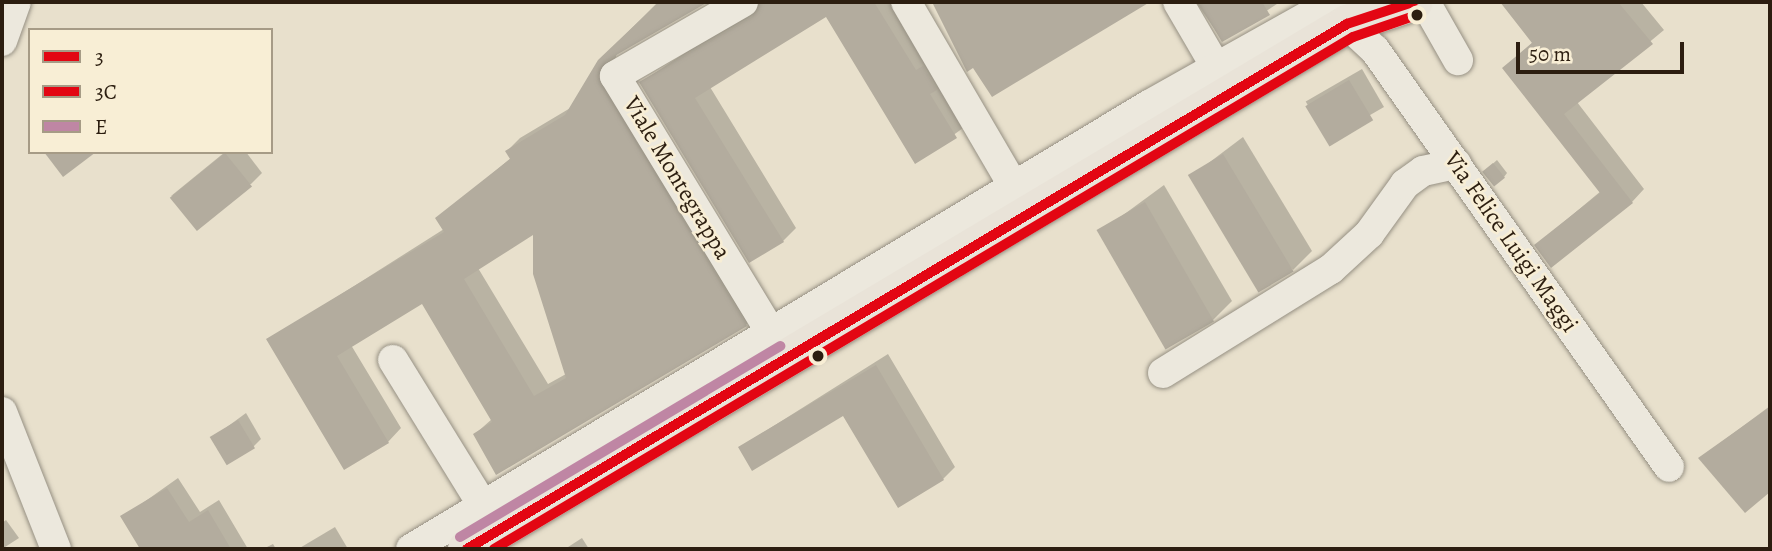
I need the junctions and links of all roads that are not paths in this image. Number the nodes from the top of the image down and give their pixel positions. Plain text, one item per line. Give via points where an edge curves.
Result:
1 (16, 2) edge
2 (743, 2) edge
3 (906, 2) edge
4 (1178, 2) edge
5 (1405, 4) edge
6 (1340, 13) edge
7 (2, 41) edge
8 (1458, 60) dead end
9 (1216, 67) junction
10 (1456, 164) junction
11 (1014, 187) junction
12 (772, 334) junction
13 (393, 360) dead end
14 (1163, 373) dead end
15 (2, 412) edge
16 (596, 456) junction
17 (1669, 467) dead end
18 (483, 506) junction
19 (56, 549) edge
20 (411, 549) edge
21 (467, 549) edge

1 - 7 street
2 - 12 street, Viale Montegrappa via 615,76
3 - 11 street
4 - 9 street
5 - 6 main road
5 - 8 street
6 - 9 street
6 - 10 street, Via Felice Luigi Maggi via 1375,50
6 - 16 main road
9 - 11 street
10 - 14 street via 1423,171 1405,184 1369,234 1331,269
10 - 17 street, Via Felice Luigi Maggi
11 - 12 street
12 - 16 street
13 - 18 street
15 - 19 street
16 - 18 street
16 - 21 main road
18 - 20 street

